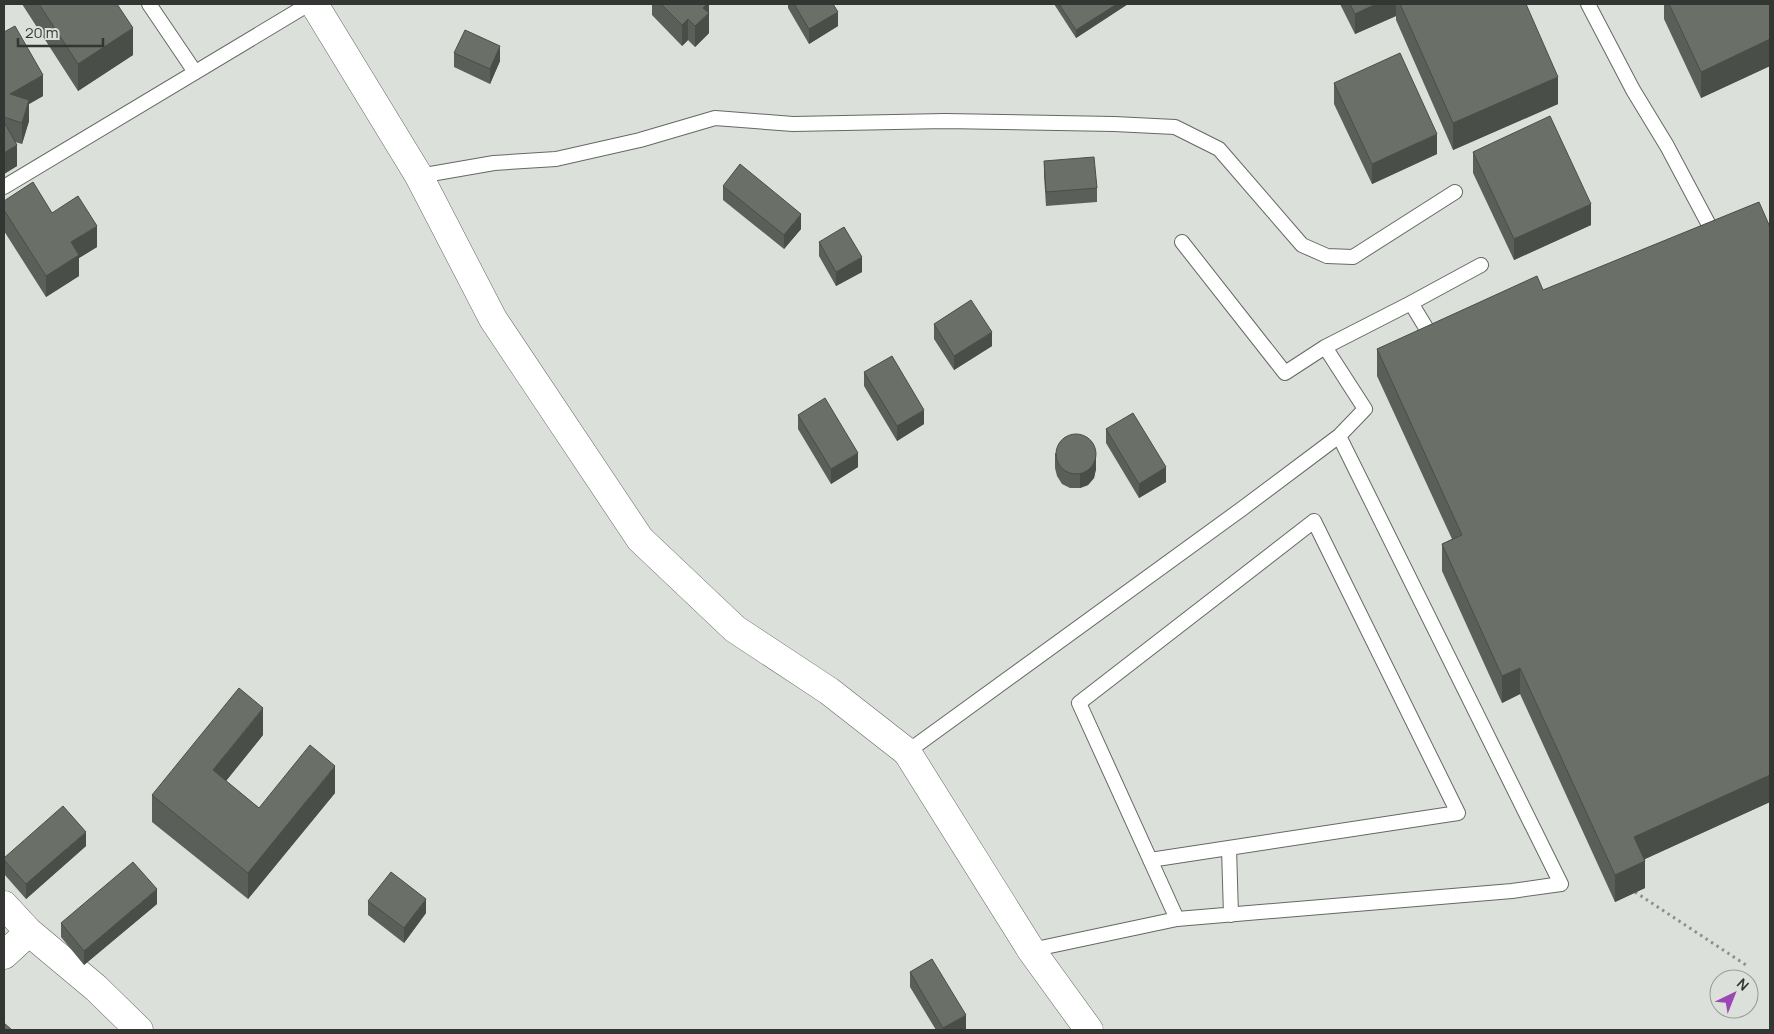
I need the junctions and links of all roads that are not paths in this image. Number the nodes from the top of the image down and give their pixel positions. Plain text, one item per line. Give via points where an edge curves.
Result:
1 (149, 4) edge
2 (309, 4) edge
3 (314, 4) edge
4 (1588, 4) edge
5 (195, 72) junction
6 (419, 176) junction
7 (4, 188) edge
8 (1455, 192) dead end
9 (1725, 218) edge
10 (1182, 242) dead end
11 (1481, 265) dead end
12 (1410, 302) junction
13 (1449, 329) edge
14 (1326, 348) junction
15 (1339, 436) junction
16 (908, 752) junction
17 (1229, 848) junction
18 (1150, 860) junction
19 (4, 905) edge
20 (1231, 915) junction
21 (1177, 919) junction
22 (29, 932) junction
23 (1031, 950) junction
24 (4, 955) edge
25 (139, 1030) edge
26 (1089, 1030) edge

1 - 5 lane
2 - 5 lane
3 - 6 street
4 - 9 lane via 1667,146 1705,227
5 - 7 lane
6 - 8 lane via 494,163 556,159 640,140 715,118 793,124 945,121 1174,127 1219,149 1302,245 1327,256 1353,256
6 - 16 street via 493,320 640,539 735,629 829,691
10 - 14 lane via 1285,373
11 - 12 lane
12 - 13 lane via 1431,336
12 - 14 lane
14 - 15 lane via 1364,409
15 - 16 lane
15 - 20 lane via 1561,884
16 - 23 street
17 - 18 lane
17 - 18 lane via 1458,813 1314,521 1079,703
17 - 20 lane
18 - 21 lane
19 - 22 street
20 - 21 lane
21 - 23 lane
22 - 24 street
22 - 25 street via 96,988
23 - 26 street

